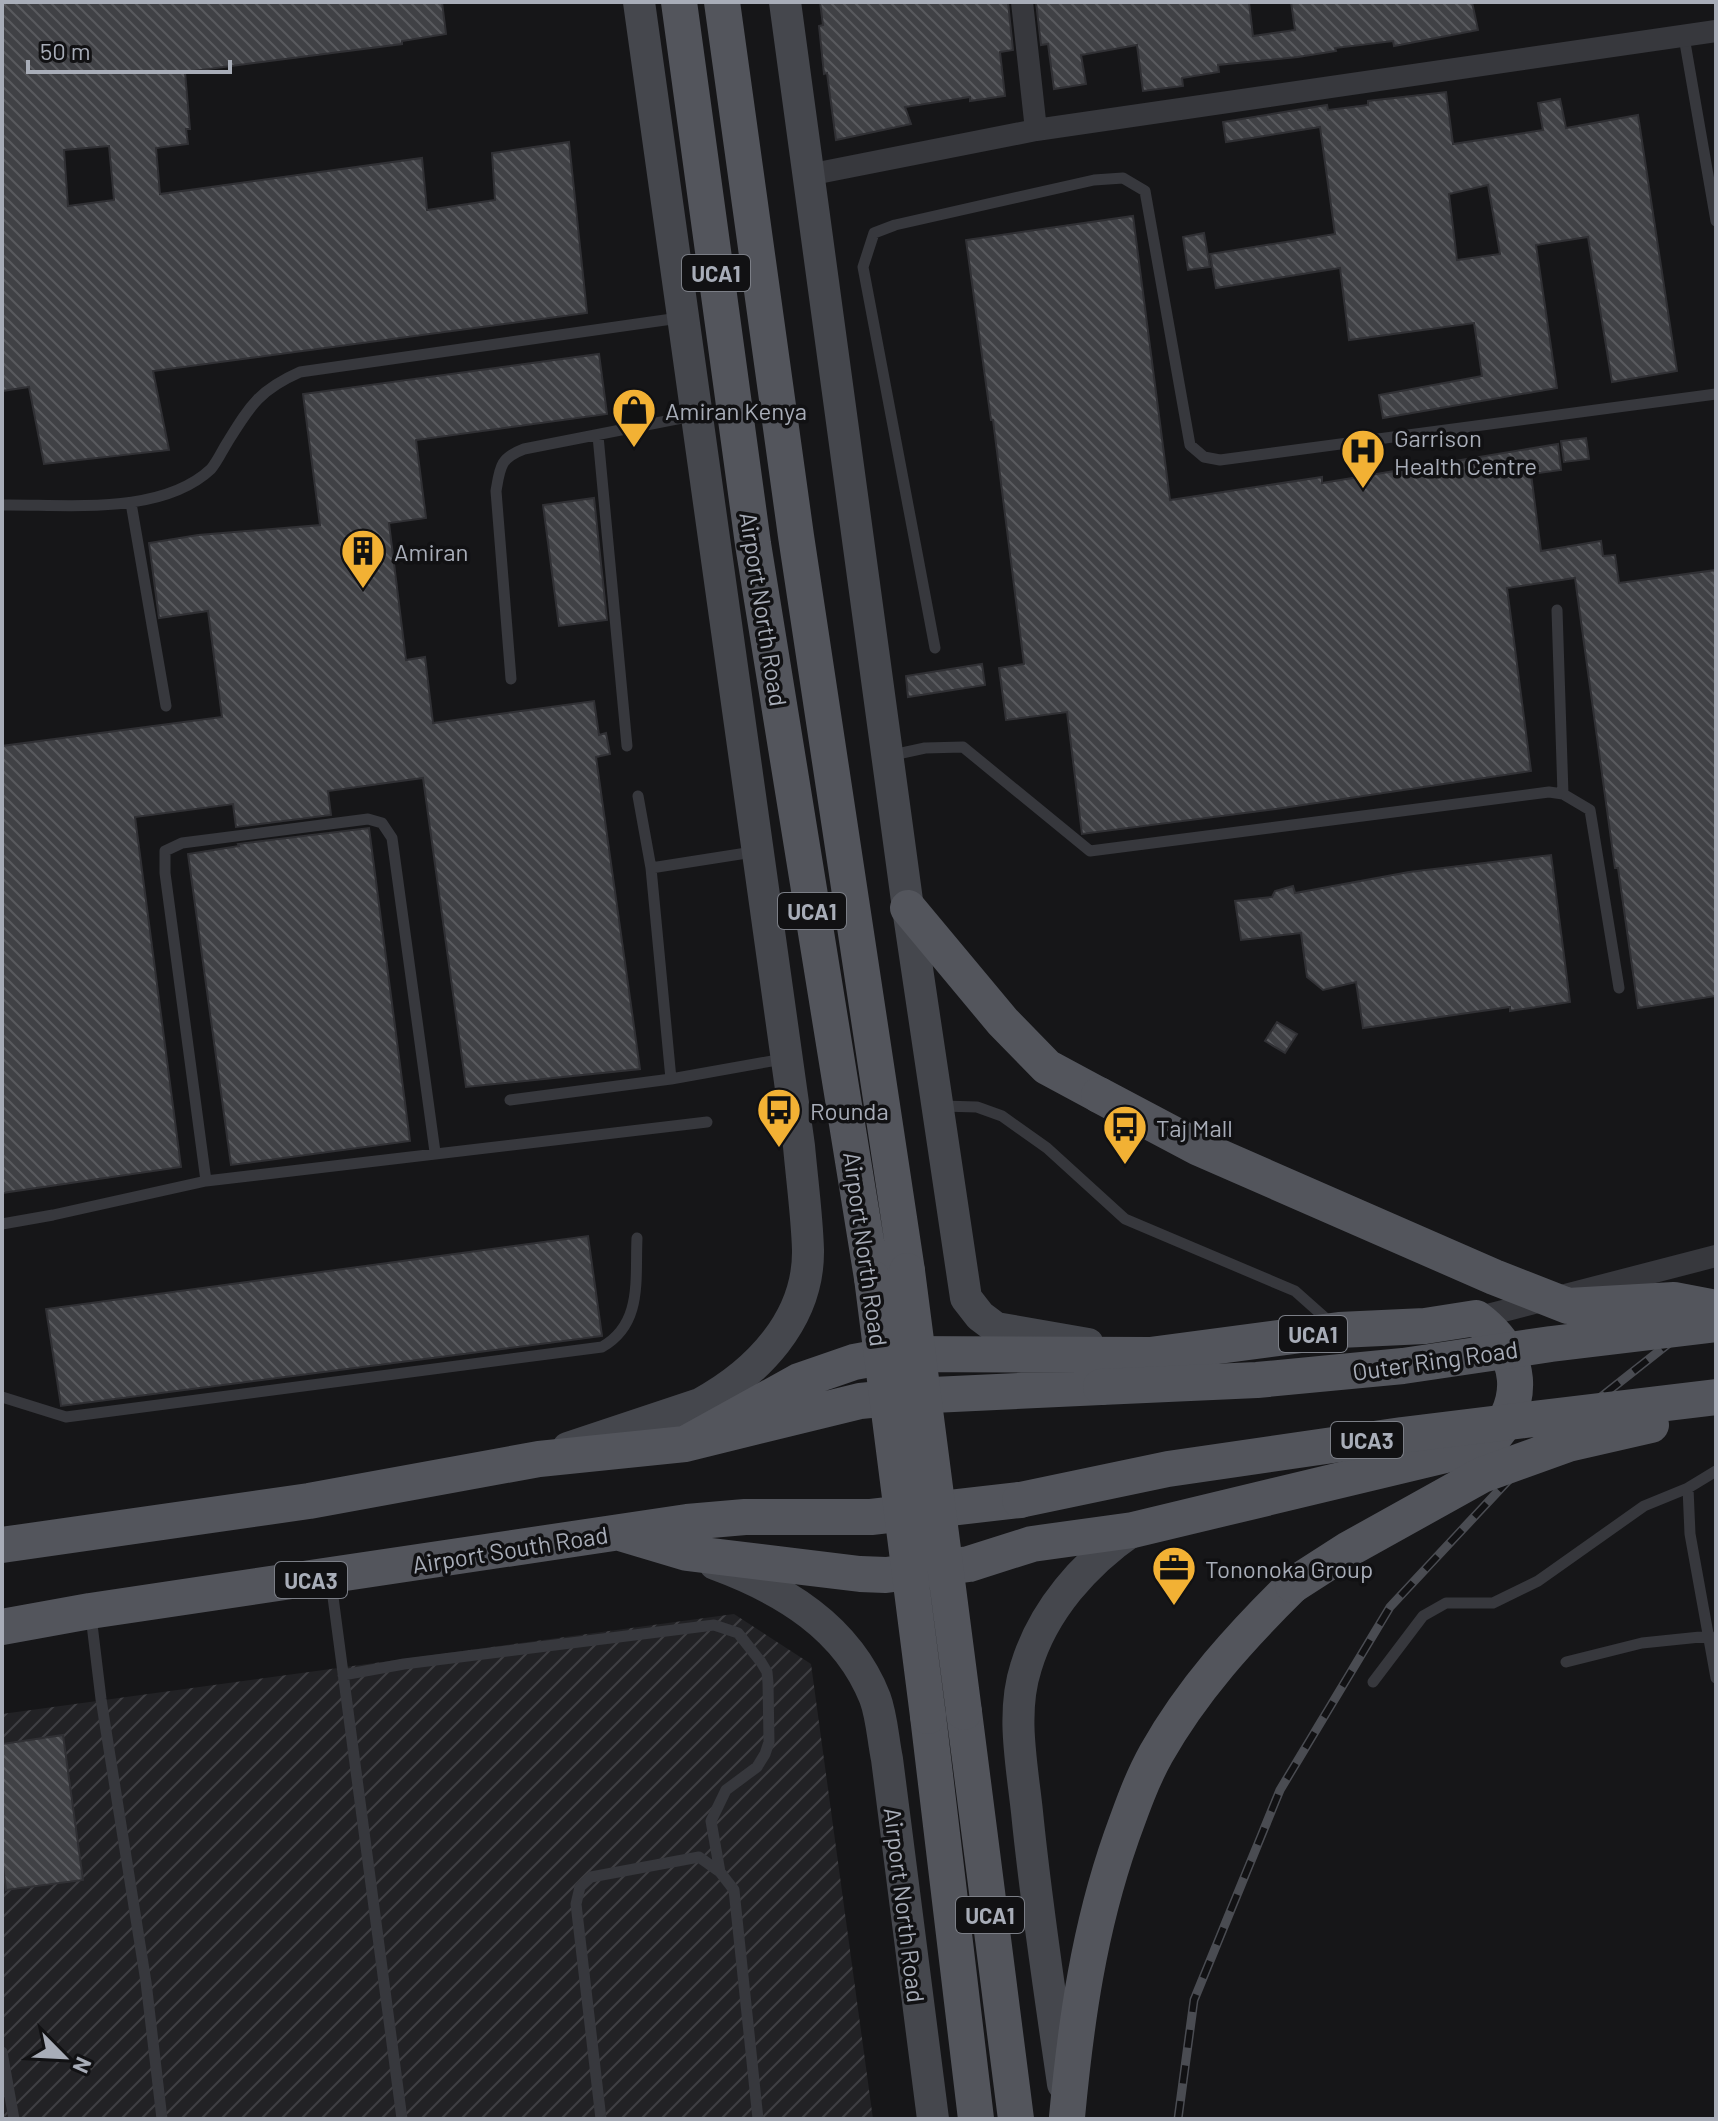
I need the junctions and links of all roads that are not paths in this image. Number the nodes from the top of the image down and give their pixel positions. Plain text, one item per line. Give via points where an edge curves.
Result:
1 (639, 2) edge
2 (679, 2) edge
3 (722, 2) edge
4 (785, 2) edge
5 (1022, 2) edge
6 (1716, 31) edge
7 (1684, 37) junction
8 (1036, 130) junction
9 (808, 175) junction
10 (1713, 179) edge
11 (1716, 221) edge
12 (684, 317) junction
13 (1716, 394) edge
14 (697, 415) junction
15 (598, 436) junction
16 (131, 503) junction
17 (2, 505) edge
18 (1557, 610) dead end
19 (935, 648) dead end
20 (511, 679) dead end
21 (166, 706) dead end
22 (627, 746) dead end
23 (887, 756) junction
24 (1563, 794) junction
25 (638, 796) dead end
26 (758, 851) junction
27 (651, 868) junction
28 (908, 908) junction
29 (1619, 988) dead end
30 (787, 1058) junction
31 (671, 1079) junction
32 (510, 1100) dead end
33 (938, 1106) junction
34 (707, 1122) dead end
35 (435, 1152) junction
36 (206, 1181) junction
37 (2, 1224) edge
38 (637, 1238) dead end
39 (1716, 1256) edge
40 (1716, 1308) edge
41 (1476, 1318) junction
42 (1716, 1324) edge
43 (1339, 1330) junction
44 (1150, 1355) junction
45 (2, 1397) edge
46 (1716, 1400) edge
47 (685, 1444) junction
48 (539, 1459) junction
49 (1716, 1471) edge
50 (1688, 1488) junction
51 (1133, 1530) junction
52 (620, 1533) junction
53 (2, 1545) edge
54 (687, 1553) junction
55 (330, 1577) junction
56 (90, 1611) junction
57 (2, 1627) edge
58 (1710, 1636) junction
59 (1566, 1662) dead end
60 (343, 1675) junction
61 (1716, 1678) edge
62 (1373, 1682) dead end
63 (720, 1872) junction
64 (2, 2052) edge
65 (1068, 2118) edge
66 (14, 2119) edge
67 (162, 2119) edge
68 (402, 2119) edge
69 (601, 2119) edge
70 (758, 2119) edge
71 (933, 2119) edge
72 (976, 2119) edge
73 (1016, 2119) edge

1 - 12 main road, Airport North Road / UCA1
2 - 72 main road, Airport North Road / UCA1, bridge via 753,544 872,1278
3 - 73 main road, Airport North Road / UCA1, bridge via 907,1271
4 - 9 main road, UCA1
5 - 8 street
6 - 7 street
7 - 8 street
7 - 10 lane
8 - 9 street
9 - 23 main road, UCA1
10 - 11 lane
12 - 14 main road, Airport North Road / UCA1
12 - 16 lane via 300,372 275,383 252,404 212,468 178,491
13 - 19 lane via 1220,460 1204,457 1190,445 1145,191 1123,178 1094,180 895,225 874,233 863,267
14 - 15 lane
14 - 26 main road, Airport North Road / UCA1
15 - 20 lane via 524,449 507,456 500,468 496,491
15 - 22 lane
16 - 17 lane
16 - 21 lane
18 - 24 lane
23 - 24 lane via 963,747 1090,851
23 - 28 main road, UCA1
24 - 29 lane via 1590,810
25 - 27 lane
26 - 27 lane
26 - 30 main road, Airport North Road / UCA1
27 - 31 lane
28 - 33 main road, UCA1
28 - 40 main road, bridge via 1047,1067 1199,1148 1568,1306 1674,1300
30 - 31 lane
30 - 48 main road, Airport North Road / UCA1 via 808,1253 786,1328 759,1364 710,1399
31 - 32 lane
33 - 43 lane via 977,1107 1002,1116 1047,1148 1125,1219 1295,1291
33 - 44 main road, UCA1 via 966,1298 980,1316 996,1328
34 - 35 lane
35 - 36 lane
35 - 36 lane via 392,838 382,823 368,819 182,843 165,851
36 - 37 lane
38 - 45 lane via 633,1311 617,1338 602,1347 66,1417
39 - 41 street
41 - 43 main road, UCA1
41 - 51 main road, UCA1 via 1498,1339 1516,1382 1510,1415 1487,1445
42 - 47 main road, Outer Ring Road, bridge via 1257,1380 860,1401
43 - 44 main road, UCA1
44 - 47 main road via 897,1354 854,1362 799,1381
46 - 52 main road, Airport South Road / UCA3, bridge via 1183,1466 1020,1500 871,1517 745,1517
46 - 65 main road, bridge via 1669,1421 1568,1444 1482,1475 1293,1585 1242,1634 1156,1755 1107,1876 1088,1950
47 - 48 main road
48 - 53 main road via 309,1501
49 - 50 lane
50 - 58 lane via 1690,1534
50 - 62 lane via 1644,1506 1538,1581 1493,1603 1446,1603 1423,1616
51 - 54 main road via 1032,1544 969,1564 886,1575
51 - 65 main road, UCA1 via 1109,1546 1061,1599 1033,1645 1020,1695 1018,1730 1041,1941
52 - 54 main road
52 - 55 main road, Airport South Road / UCA3
54 - 71 main road, Airport North Road via 748,1576 805,1609 839,1640 876,1700
55 - 56 main road, Airport South Road / UCA3
55 - 60 lane
56 - 57 main road, Airport South Road / UCA3
56 - 67 lane
58 - 59 lane via 1642,1643
58 - 61 lane
60 - 63 lane via 714,1625 738,1633 767,1672 769,1742 757,1767 726,1790 717,1805 711,1821
60 - 68 lane
63 - 69 lane via 699,1857 591,1877 580,1887 576,1904
63 - 70 lane via 734,1890
64 - 66 lane

